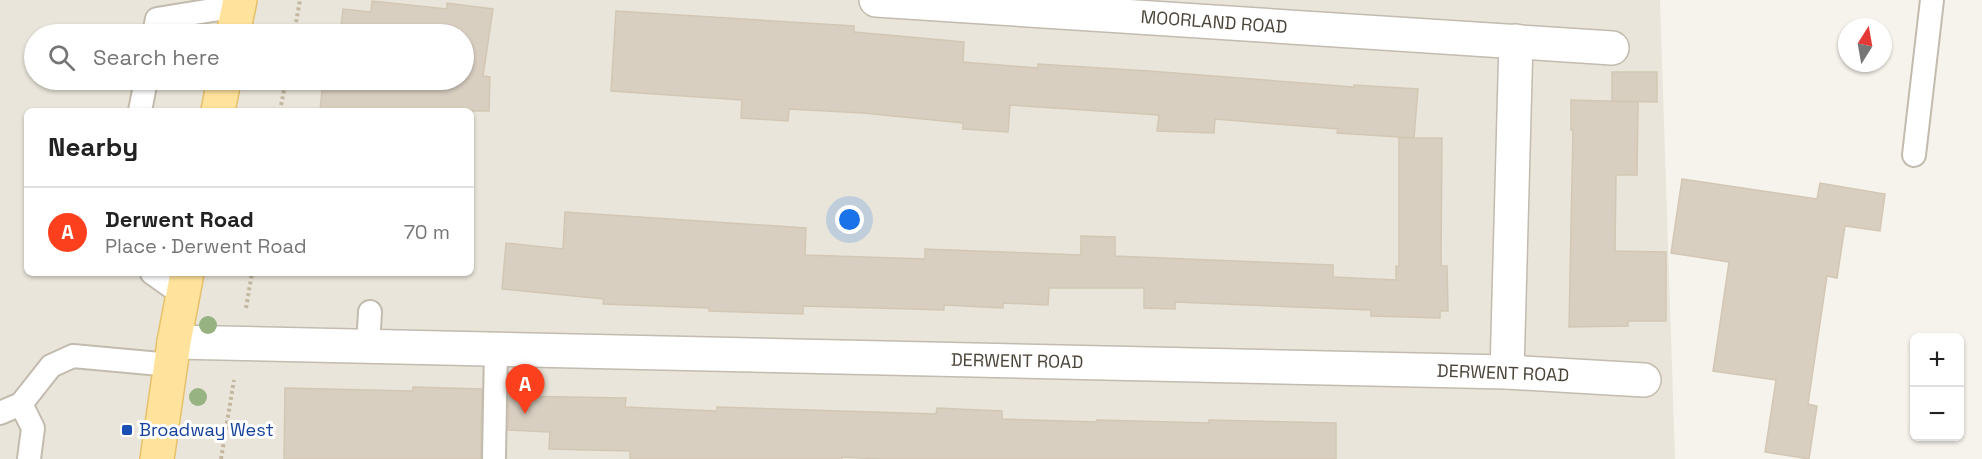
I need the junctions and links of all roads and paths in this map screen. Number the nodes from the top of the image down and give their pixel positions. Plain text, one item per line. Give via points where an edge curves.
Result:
1 (300, 0) edge
2 (876, 0) edge
3 (1932, 0) edge
4 (237, 14) edge
5 (156, 24) edge
6 (296, 24) edge
7 (1515, 41) junction
8 (1612, 48) dead end
9 (144, 90) edge
10 (222, 90) edge
11 (284, 90) edge
12 (141, 108) edge
13 (219, 108) edge
14 (281, 108) edge
15 (1914, 155) dead end
16 (161, 276) edge
17 (185, 284) edge
18 (370, 312) dead end
19 (368, 346) junction
20 (496, 349) junction
21 (172, 353) junction
22 (1508, 372) junction
23 (1644, 380) dead end
24 (21, 404) junction
25 (0, 413) edge
26 (494, 457) dead end
27 (29, 459) edge
28 (157, 459) edge

1 - 6 path
2 - 7 street, MOORLAND ROAD
3 - 15 lane
4 - 5 lane via 157,19
7 - 8 street, MOORLAND ROAD
7 - 22 street
9 - 12 lane
10 - 13 main road
11 - 14 path
16 - 17 lane
17 - 21 main road
18 - 19 lane
19 - 20 street, DERWENT ROAD
19 - 21 street, DERWENT ROAD
20 - 22 street, DERWENT ROAD
20 - 26 lane
21 - 24 lane via 73,356 51,366
21 - 28 main road
22 - 23 street, DERWENT ROAD
24 - 25 lane
24 - 27 lane via 33,428

